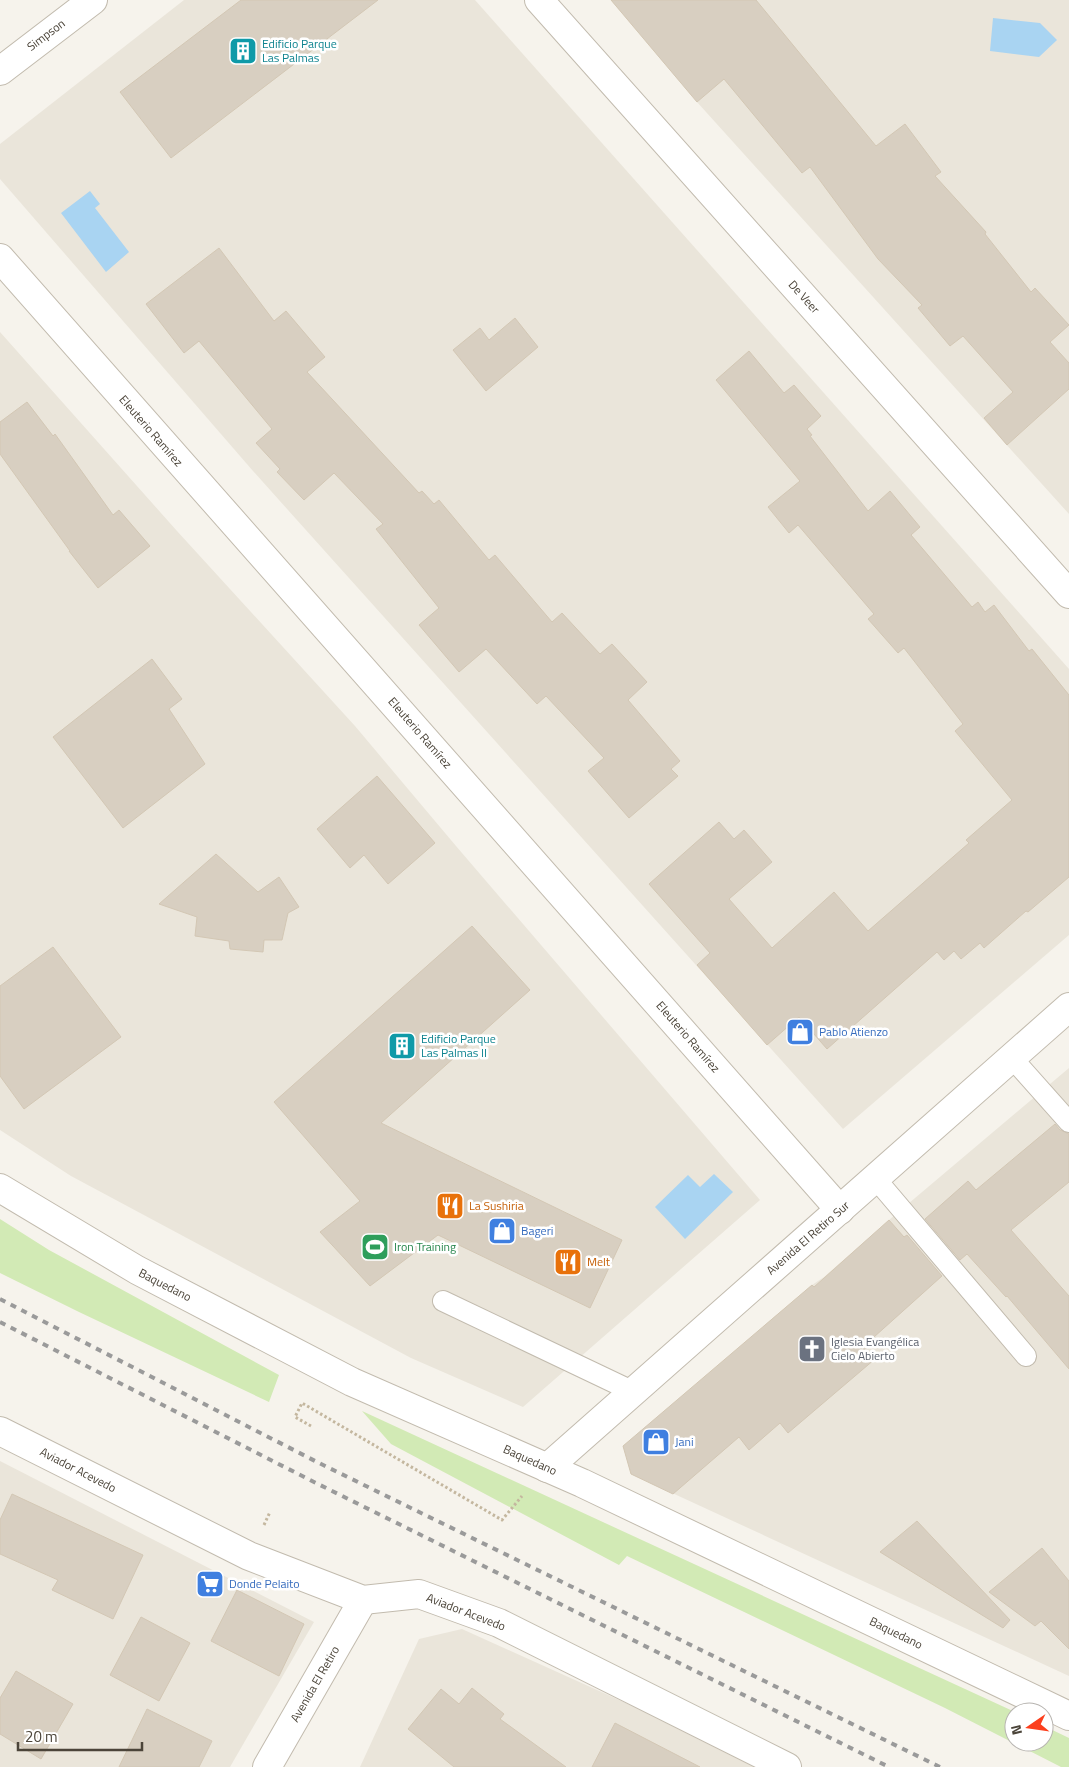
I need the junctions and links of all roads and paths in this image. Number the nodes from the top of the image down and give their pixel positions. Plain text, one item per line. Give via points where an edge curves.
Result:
1 (93, 0) edge
2 (540, 0) edge
3 (0, 71) edge
4 (0, 258) edge
5 (1069, 594) edge
6 (1069, 1007) edge
7 (1012, 1058) junction
8 (1069, 1122) edge
9 (875, 1178) junction
10 (0, 1188) edge
11 (840, 1210) junction
12 (443, 1301) dead end
13 (1026, 1356) dead end
14 (634, 1392) junction
15 (311, 1426) dead end
16 (0, 1430) edge
17 (547, 1468) junction
18 (363, 1600) junction
19 (1069, 1716) edge
20 (267, 1767) edge
21 (787, 1767) edge

1 - 3 street, Simpson
2 - 5 street, De Veer
4 - 11 street, Eleuterio Ramírez
6 - 7 street, Avenida El Retiro Sur
7 - 8 lane
7 - 9 street, Avenida El Retiro Sur
9 - 11 street, Avenida El Retiro Sur
9 - 13 lane
10 - 17 street, Baquedano via 137,1270 352,1382
11 - 14 street, Avenida El Retiro Sur
12 - 14 lane
14 - 17 street, Avenida El Retiro Sur
15 - 17 path via 294,1417 302,1403 502,1520
16 - 18 street, Aviador Acevedo via 249,1556
17 - 19 street, Baquedano
18 - 20 street, Avenida El Retiro
18 - 21 street, Aviador Acevedo via 419,1594 499,1623

